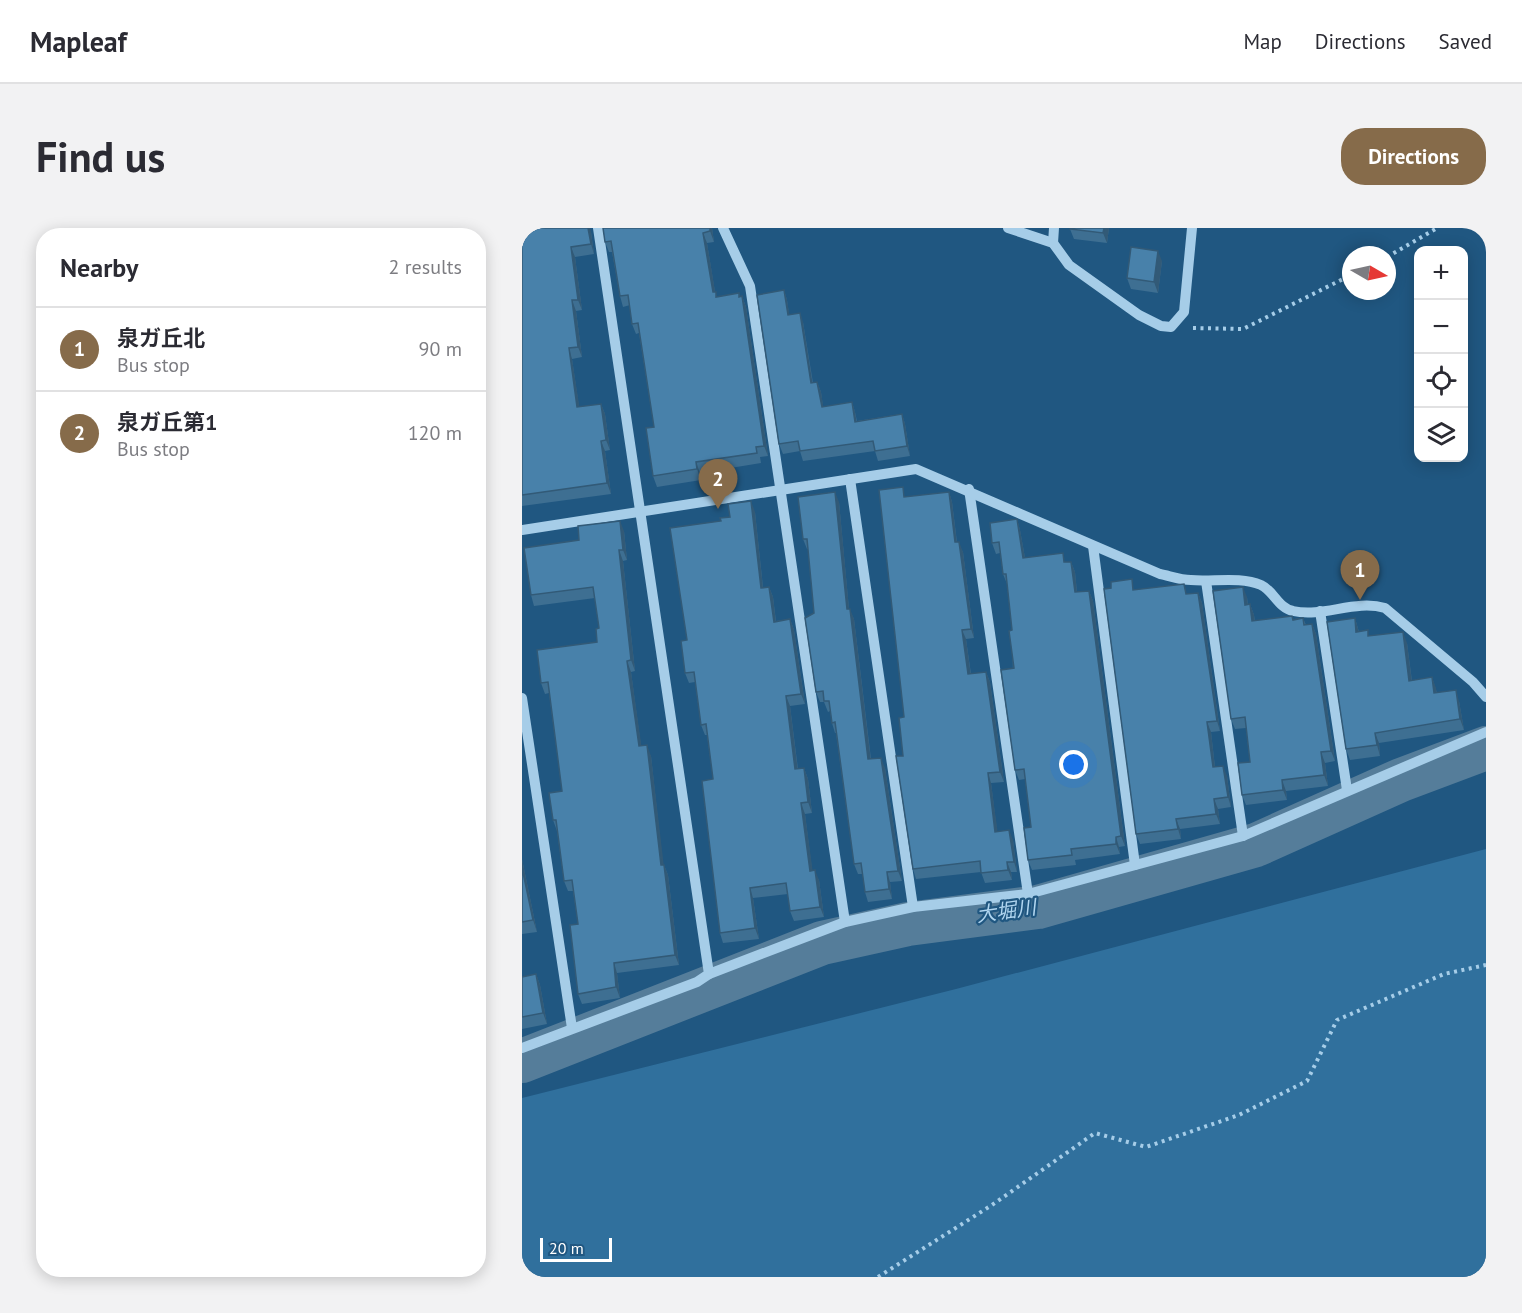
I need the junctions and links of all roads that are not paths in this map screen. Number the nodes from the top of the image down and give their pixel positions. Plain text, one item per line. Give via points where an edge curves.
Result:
1 (598, 228) edge
2 (723, 228) edge
3 (1008, 228) edge
4 (1054, 228) edge
5 (1192, 228) edge
6 (1053, 243) junction
7 (850, 479) junction
8 (969, 489) junction
9 (780, 492) junction
10 (639, 512) junction
11 (522, 530) edge
12 (1093, 546) junction
13 (1206, 581) junction
14 (1320, 611) junction
15 (1486, 697) edge
16 (522, 698) edge
17 (1486, 732) edge
18 (1347, 790) junction
19 (1243, 836) junction
20 (1136, 865) junction
21 (1028, 894) junction
22 (913, 907) junction
23 (845, 922) junction
24 (709, 974) junction
25 (572, 1028) junction
26 (522, 1048) edge

1 - 10 street
2 - 9 street via 750,286
3 - 6 street
4 - 6 street
5 - 6 street via 1185,312 1171,327 1139,315 1069,265
7 - 8 street via 916,469
7 - 9 street
7 - 22 street
8 - 12 street
8 - 21 street
9 - 10 street
9 - 23 street
10 - 11 street
10 - 24 street
12 - 13 street via 1160,574
12 - 20 street
13 - 14 street via 1249,582 1263,586 1282,607 1291,611
13 - 19 street
14 - 15 street via 1369,605 1385,608
14 - 18 street
16 - 25 street
17 - 18 street
18 - 19 street
19 - 20 street
20 - 21 street
21 - 22 street
22 - 23 street
23 - 24 street
24 - 25 street via 697,982
25 - 26 street

